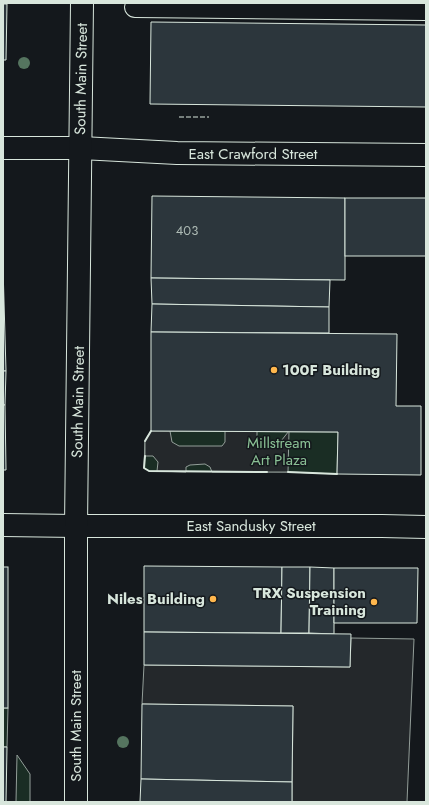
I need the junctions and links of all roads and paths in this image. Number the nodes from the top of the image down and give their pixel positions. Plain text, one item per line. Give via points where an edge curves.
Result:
1 (82, 3) edge
2 (135, 7) dead end
3 (426, 10) edge
4 (3, 148) edge
5 (81, 148) junction
6 (426, 156) edge
7 (3, 525) edge
8 (76, 526) junction
9 (426, 527) edge
10 (76, 802) edge

1 - 5 main road, South Main Street
2 - 3 street
4 - 5 main road, East Crawford Street
5 - 6 main road, East Crawford Street via 176,153
5 - 8 main road, South Main Street
7 - 8 main road, East Sandusky Street
8 - 9 main road, East Sandusky Street
8 - 10 main road, South Main Street

